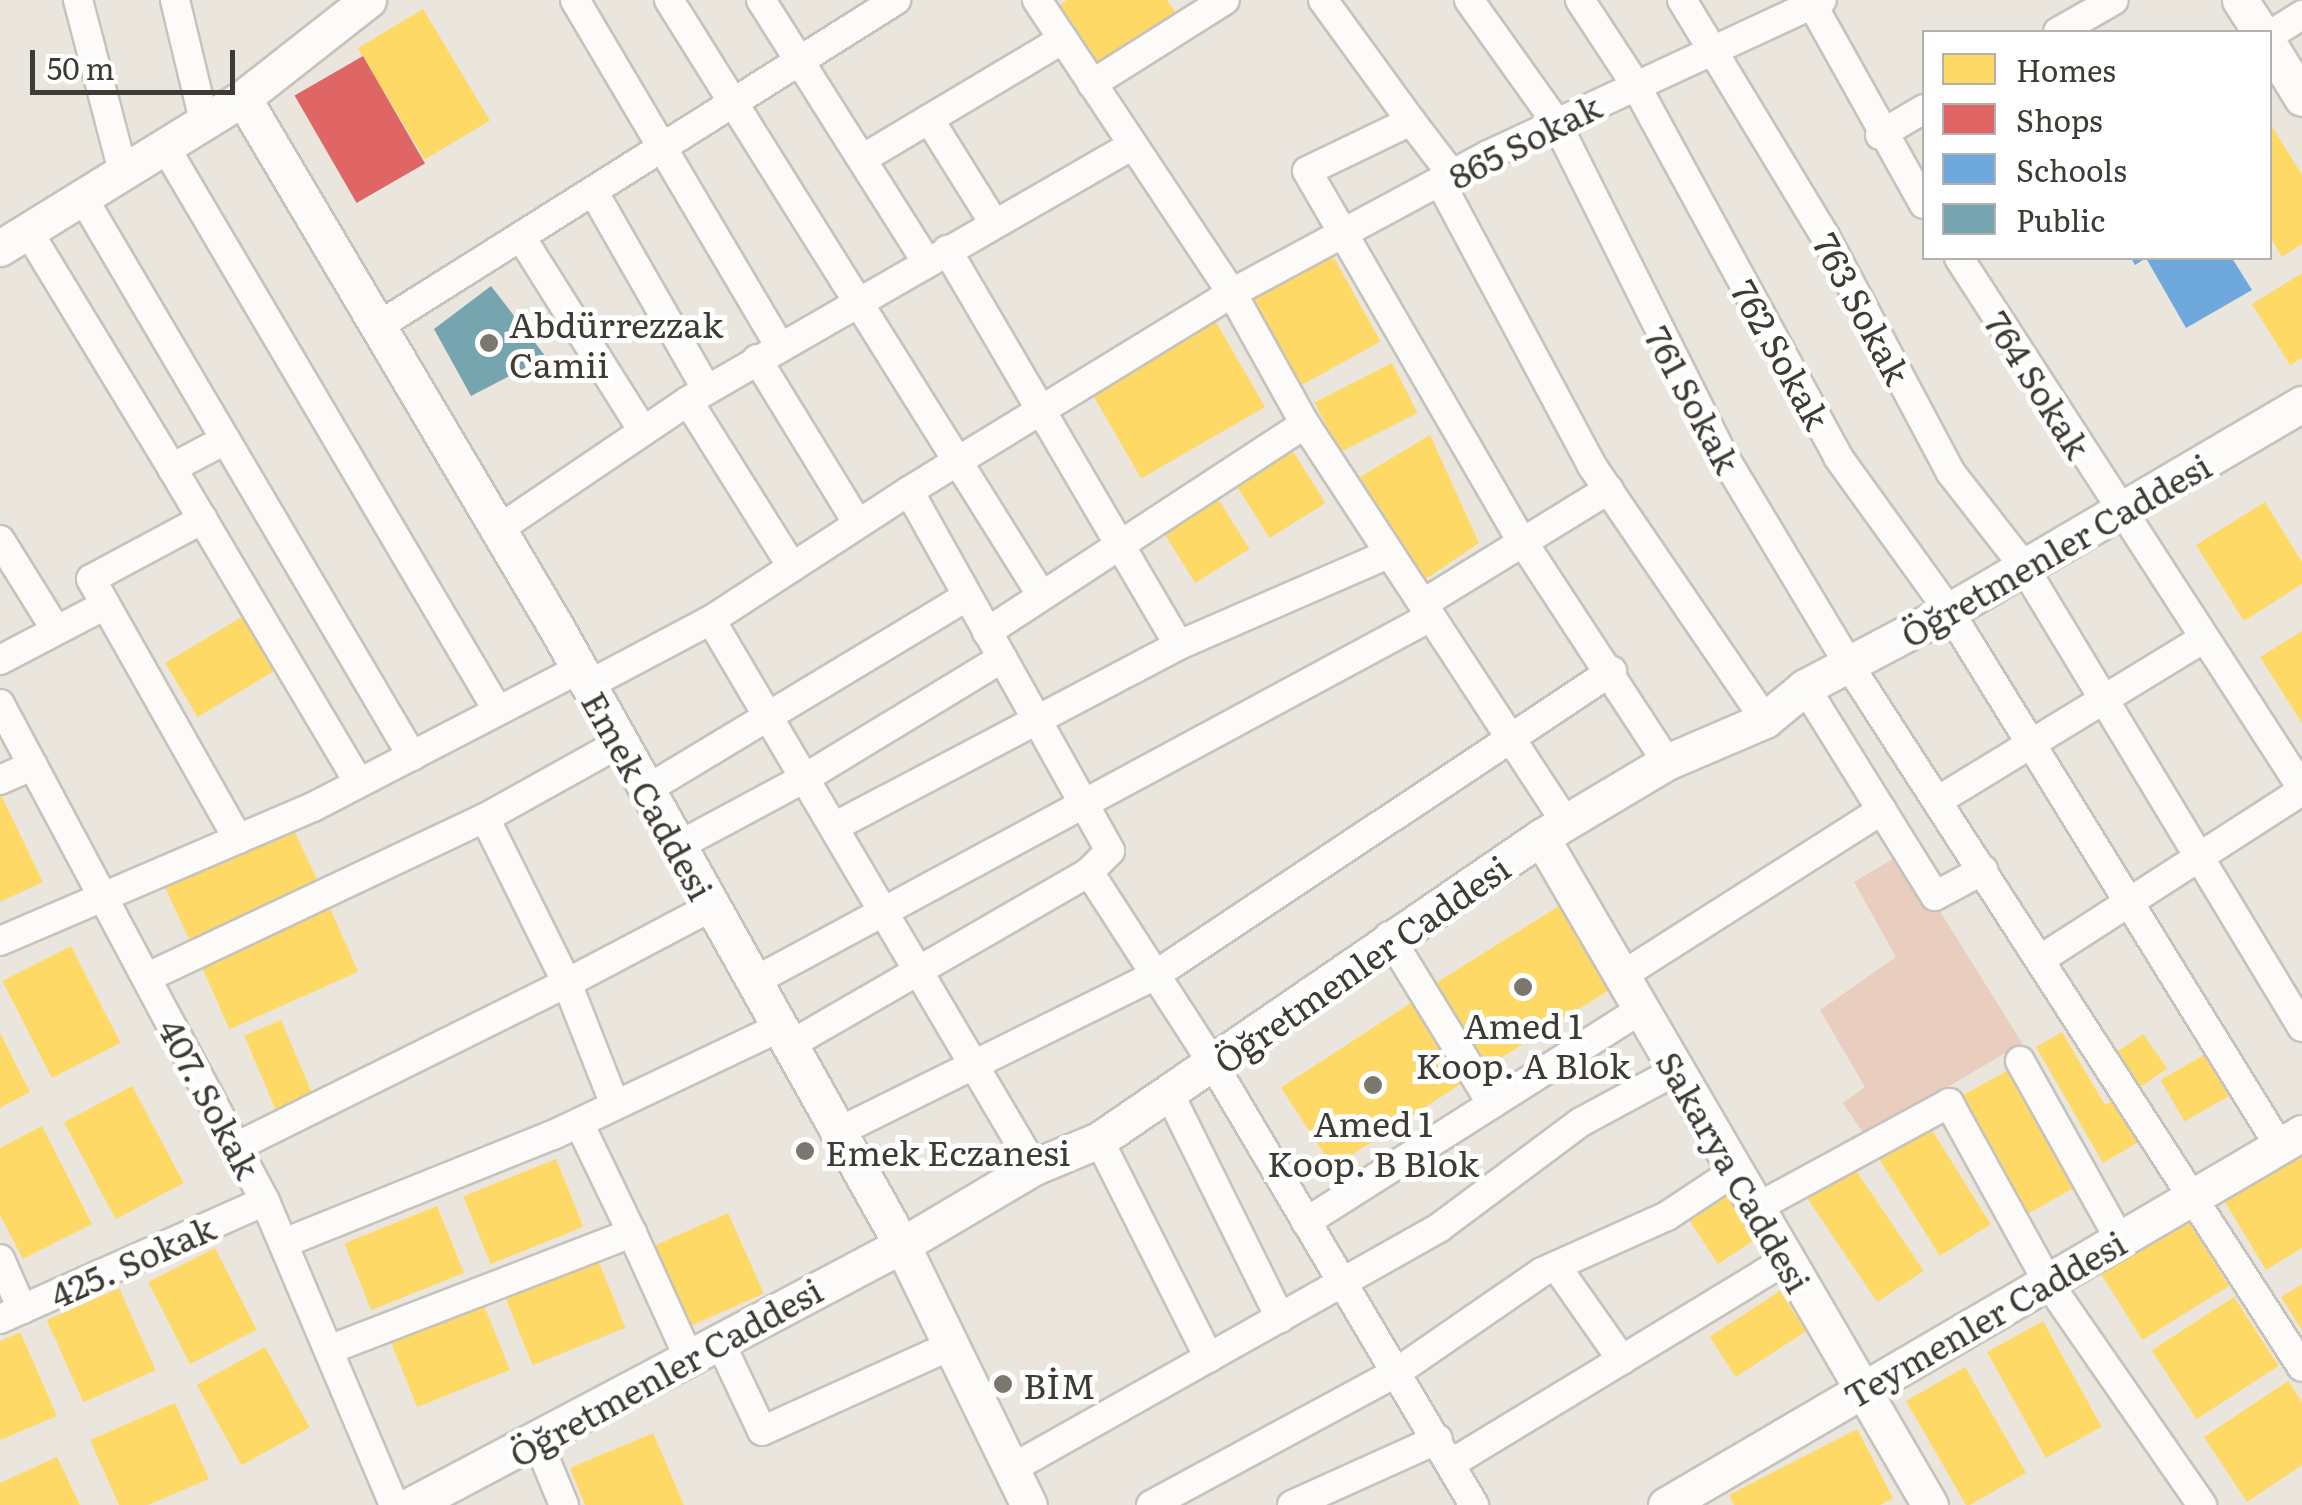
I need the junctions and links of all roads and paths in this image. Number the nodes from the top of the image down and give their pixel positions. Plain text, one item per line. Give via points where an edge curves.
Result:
1 (78, 0) edge
2 (175, 0) edge
3 (368, 0) edge
4 (576, 0) edge
5 (669, 0) edge
6 (761, 0) edge
7 (896, 0) edge
8 (1038, 0) edge
9 (1225, 0) edge
10 (1323, 0) edge
11 (1469, 0) edge
12 (1580, 0) edge
13 (1682, 0) edge
14 (2114, 0) edge
15 (2240, 0) edge
16 (1817, 2) edge
17 (330, 12) edge
18 (2302, 15) edge
19 (2062, 30) edge
20 (2260, 30) edge
21 (2272, 35) edge
22 (1063, 40) junction
23 (1714, 46) junction
24 (2272, 49) edge
25 (798, 62) junction
26 (1092, 84) junction
27 (1635, 84) junction
28 (243, 98) junction
29 (2302, 98) edge
30 (732, 103) junction
31 (1922, 111) edge
32 (929, 119) junction
33 (204, 121) junction
34 (1411, 121) junction
35 (1556, 122) junction
36 (1880, 135) junction
37 (164, 145) junction
38 (1131, 146) junction
39 (662, 149) junction
40 (862, 159) junction
41 (123, 171) junction
42 (1447, 179) junction
43 (593, 191) junction
44 (82, 198) junction
45 (1922, 201) edge
46 (994, 223) junction
47 (1347, 235) junction
48 (521, 237) junction
49 (14, 239) edge
50 (937, 255) junction
51 (1959, 260) edge
52 (1232, 293) junction
53 (858, 300) junction
54 (380, 325) junction
55 (768, 352) junction
56 (698, 395) junction
57 (2302, 404) edge
58 (1042, 410) junction
59 (1305, 424) junction
60 (642, 428) junction
61 (226, 440) junction
62 (954, 464) junction
63 (172, 468) junction
64 (1609, 489) junction
65 (909, 492) junction
66 (2119, 510) junction
67 (202, 519) junction
68 (858, 524) junction
69 (499, 529) junction
70 (0, 540) edge
71 (1524, 542) junction
72 (1119, 545) junction
73 (1388, 554) junction
74 (2022, 564) junction
75 (792, 567) junction
76 (967, 596) junction
77 (1042, 596) junction
78 (105, 605) junction
79 (1427, 610) junction
80 (1949, 611) junction
81 (711, 620) junction
82 (56, 630) junction
83 (987, 632) junction
84 (2204, 638) junction
85 (1179, 645) junction
86 (1002, 658) junction
87 (0, 660) edge
88 (1850, 665) junction
89 (1612, 671) junction
90 (584, 677) junction
91 (1805, 687) junction
92 (2104, 699) junction
93 (0, 704) edge
94 (498, 711) junction
95 (768, 716) junction
96 (1036, 719) junction
97 (1764, 720) junction
98 (1513, 740) junction
99 (620, 743) junction
100 (2031, 744) junction
101 (412, 756) junction
102 (1667, 762) junction
103 (34, 765) junction
104 (805, 778) junction
105 (0, 780) edge
106 (359, 783) junction
107 (646, 790) junction
108 (2302, 790) edge
109 (1938, 800) junction
110 (1085, 806) junction
111 (1882, 810) junction
112 (486, 818) junction
113 (834, 827) junction
114 (1554, 830) junction
115 (238, 839) junction
116 (678, 846) junction
117 (2201, 857) junction
118 (1984, 870) junction
119 (1089, 872) junction
120 (105, 896) junction
121 (2129, 903) junction
122 (711, 907) junction
123 (885, 914) junction
124 (1389, 936) junction
125 (0, 942) edge
126 (2041, 959) junction
127 (920, 971) junction
128 (1155, 975) junction
129 (1622, 975) junction
130 (148, 977) junction
131 (753, 982) junction
132 (568, 984) junction
133 (1642, 1009) junction
134 (2302, 1027) edge
135 (783, 1037) junction
136 (2020, 1061) dead end
137 (974, 1062) junction
138 (1214, 1067) junction
139 (1677, 1070) junction
140 (1170, 1095) junction
141 (1492, 1104) junction
142 (615, 1105) junction
143 (579, 1123) junction
144 (836, 1132) junction
145 (1099, 1140) junction
146 (2291, 1140) edge
147 (236, 1147) junction
148 (1034, 1166) junction
149 (1735, 1171) junction
150 (2194, 1196) junction
151 (265, 1201) junction
152 (1756, 1208) junction
153 (1306, 1222) junction
154 (632, 1233) junction
155 (2120, 1240) junction
156 (284, 1243) junction
157 (902, 1245) junction
158 (0, 1259) edge
159 (1786, 1260) junction
160 (1556, 1266) junction
161 (1343, 1283) junction
162 (2050, 1284) junction
163 (11, 1314) edge
164 (1280, 1318) junction
165 (948, 1347) junction
166 (332, 1349) junction
167 (704, 1349) junction
168 (1209, 1358) junction
169 (1622, 1360) junction
170 (2302, 1367) edge
171 (1397, 1372) junction
172 (1860, 1389) junction
173 (538, 1442) junction
174 (1445, 1451) junction
175 (1011, 1470) junction
176 (1704, 1496) edge
177 (394, 1505) edge
178 (411, 1505) edge
179 (564, 1505) edge
180 (1029, 1505) edge
181 (1151, 1505) edge
182 (1292, 1505) edge
183 (1474, 1505) edge
184 (1666, 1505) edge
185 (1930, 1505) edge
186 (2202, 1505) edge

1 - 41 street
2 - 33 street
3 - 17 street
4 - 39 street
5 - 30 street
6 - 25 street
7 - 25 street
8 - 22 street
9 - 26 street
10 - 34 street
11 - 35 street, 761 Sokak
12 - 27 street, 762 Sokak
13 - 23 street, 763 Sokak
14 - 19 street
15 - 20 street
16 - 23 street, 865 Sokak
16 - 36 street
17 - 28 street
18 - 21 street
22 - 26 street
22 - 32 street
23 - 27 street, 865 Sokak
23 - 74 street, 763 Sokak via 1951,473
24 - 29 street
25 - 30 street
25 - 40 street
26 - 38 street
27 - 35 street, 865 Sokak
27 - 80 street, 762 Sokak via 1838,457
28 - 33 street
28 - 54 street, Emek Caddesi
30 - 39 street
30 - 53 street
31 - 36 street
32 - 40 street
32 - 46 street
33 - 37 street
34 - 42 street
34 - 47 street via 1307,171
35 - 42 street, 865 Sokak
35 - 88 street, 761 Sokak via 1722,455
36 - 45 street
37 - 41 street
37 - 94 street
38 - 46 street
38 - 52 street
39 - 43 street
39 - 55 street
40 - 50 street
41 - 44 street
42 - 47 street, 865 Sokak
42 - 64 street
43 - 48 street
43 - 56 street
44 - 49 street
44 - 61 street
46 - 50 street
47 - 52 street, 865 Sokak
47 - 71 street
48 - 54 street
48 - 60 street
49 - 63 street
50 - 53 street
50 - 58 street
51 - 66 street, 764 Sokak
52 - 58 street, 865 Sokak
52 - 59 street
53 - 55 street
53 - 62 street
54 - 69 street, Emek Caddesi
55 - 56 street
55 - 68 street
56 - 60 street
56 - 75 street
57 - 66 street, Öğretmenler Caddesi
58 - 62 street, 865 Sokak
58 - 72 street
59 - 72 street
59 - 73 street
60 - 69 street
61 - 63 street
61 - 101 street
62 - 65 street, 865 Sokak
62 - 77 street
63 - 67 street
64 - 71 street
64 - 97 street
65 - 68 street, 865 Sokak
65 - 76 street
66 - 74 street, Öğretmenler Caddesi
66 - 84 street, 764 Sokak
67 - 78 street via 91,580
67 - 106 street
68 - 75 street, 865 Sokak
69 - 90 street, Emek Caddesi
70 - 82 street
71 - 79 street
71 - 89 street
72 - 77 street
72 - 85 street
73 - 79 street
73 - 85 street
74 - 80 street, Öğretmenler Caddesi
74 - 92 street, 763 Sokak
75 - 81 street, 865 Sokak
76 - 83 street
76 - 95 street
77 - 83 street
78 - 82 street
78 - 115 street
79 - 98 street
79 - 110 street
80 - 88 street, Öğretmenler Caddesi
80 - 100 street, 762 Sokak
81 - 90 street, 865 Sokak
81 - 95 street
82 - 87 street
83 - 86 street
84 - 92 street
84 - 108 street, 764 Sokak
85 - 96 street
86 - 96 street
86 - 104 street
88 - 91 street, Öğretmenler Caddesi
88 - 109 street, 761 Sokak
89 - 98 street
89 - 102 street
90 - 94 street, 865 Sokak
90 - 99 street, Emek Caddesi
91 - 97 street, Öğretmenler Caddesi
91 - 111 street
92 - 100 street
92 - 117 street, 763 Sokak
93 - 103 street, 407. Sokak
94 - 101 street, 865 Sokak
95 - 104 street
95 - 107 street
96 - 110 street
96 - 113 street
97 - 102 street, Öğretmenler Caddesi
98 - 114 street
98 - 128 street
99 - 107 street, Emek Caddesi
99 - 112 street
100 - 109 street
100 - 121 street, 762 Sokak
101 - 106 street, 865 Sokak
102 - 114 street, Öğretmenler Caddesi
103 - 105 street
103 - 120 street, 407. Sokak
104 - 113 street
104 - 116 street
106 - 115 street, 865 Sokak
107 - 116 street, Emek Caddesi
108 - 117 street
109 - 118 street, 761 Sokak
110 - 119 street via 1110,851
110 - 123 street
111 - 118 street via 1935,896
111 - 129 street
112 - 130 street
112 - 132 street
113 - 123 street
114 - 124 street, Öğretmenler Caddesi
114 - 129 street, Sakarya Caddesi
115 - 120 street, 865 Sokak
116 - 122 street, Emek Caddesi
117 - 121 street
117 - 134 street, 763 Sokak
118 - 126 street, 761 Sokak
119 - 127 street
119 - 128 street
120 - 125 street, 865 Sokak
120 - 130 street, 407. Sokak
121 - 126 street
121 - 146 street, 762 Sokak
122 - 131 street, Emek Caddesi
122 - 132 street
123 - 127 street
123 - 131 street
124 - 138 street, Öğretmenler Caddesi
124 - 141 street
126 - 150 street, 761 Sokak
127 - 135 street
127 - 137 street
128 - 137 street
128 - 138 street
129 - 133 street, Sakarya Caddesi
130 - 147 street, 407. Sokak
131 - 135 street, Emek Caddesi
132 - 142 street
132 - 147 street
133 - 139 street, Sakarya Caddesi
133 - 141 street
135 - 142 street
135 - 144 street, Emek Caddesi
136 - 155 street
137 - 144 street
137 - 148 street
138 - 140 street, Öğretmenler Caddesi
138 - 153 street
139 - 149 street, Sakarya Caddesi
139 - 161 street via 1582,1122 1440,1227
140 - 145 street, Öğretmenler Caddesi
140 - 164 street
141 - 153 street
142 - 143 street
143 - 154 street
143 - 156 street
144 - 157 street, Emek Caddesi
145 - 148 street, Öğretmenler Caddesi
145 - 168 street
146 - 150 street, Teymenler Caddesi
147 - 151 street, 407. Sokak
148 - 157 street, Öğretmenler Caddesi
149 - 152 street, Sakarya Caddesi
149 - 160 street via 1667,1216
150 - 155 street, Teymenler Caddesi
150 - 170 street, 761 Sokak
151 - 156 street, 407. Sokak
151 - 163 street, 425. Sokak
152 - 159 street, Sakarya Caddesi
152 - 162 street via 1949,1103
153 - 161 street
154 - 166 street
154 - 167 street
155 - 162 street, Teymenler Caddesi
156 - 166 street, 407. Sokak
157 - 165 street, Emek Caddesi
157 - 167 street, Öğretmenler Caddesi
158 - 163 street
159 - 169 street
159 - 172 street, Sakarya Caddesi
160 - 169 street
160 - 171 street
161 - 164 street
161 - 171 street
162 - 172 street, Teymenler Caddesi
162 - 186 street
164 - 168 street
165 - 167 street via 762,1431
165 - 175 street, Emek Caddesi
166 - 177 street, 407. Sokak
167 - 173 street, Öğretmenler Caddesi
168 - 175 street
169 - 174 street
171 - 174 street
171 - 181 street
172 - 176 street, Teymenler Caddesi
172 - 185 street, Sakarya Caddesi
173 - 178 street, Öğretmenler Caddesi
173 - 179 street
174 - 182 street
174 - 183 street
175 - 180 street, Emek Caddesi
176 - 184 street, Teymenler Caddesi

